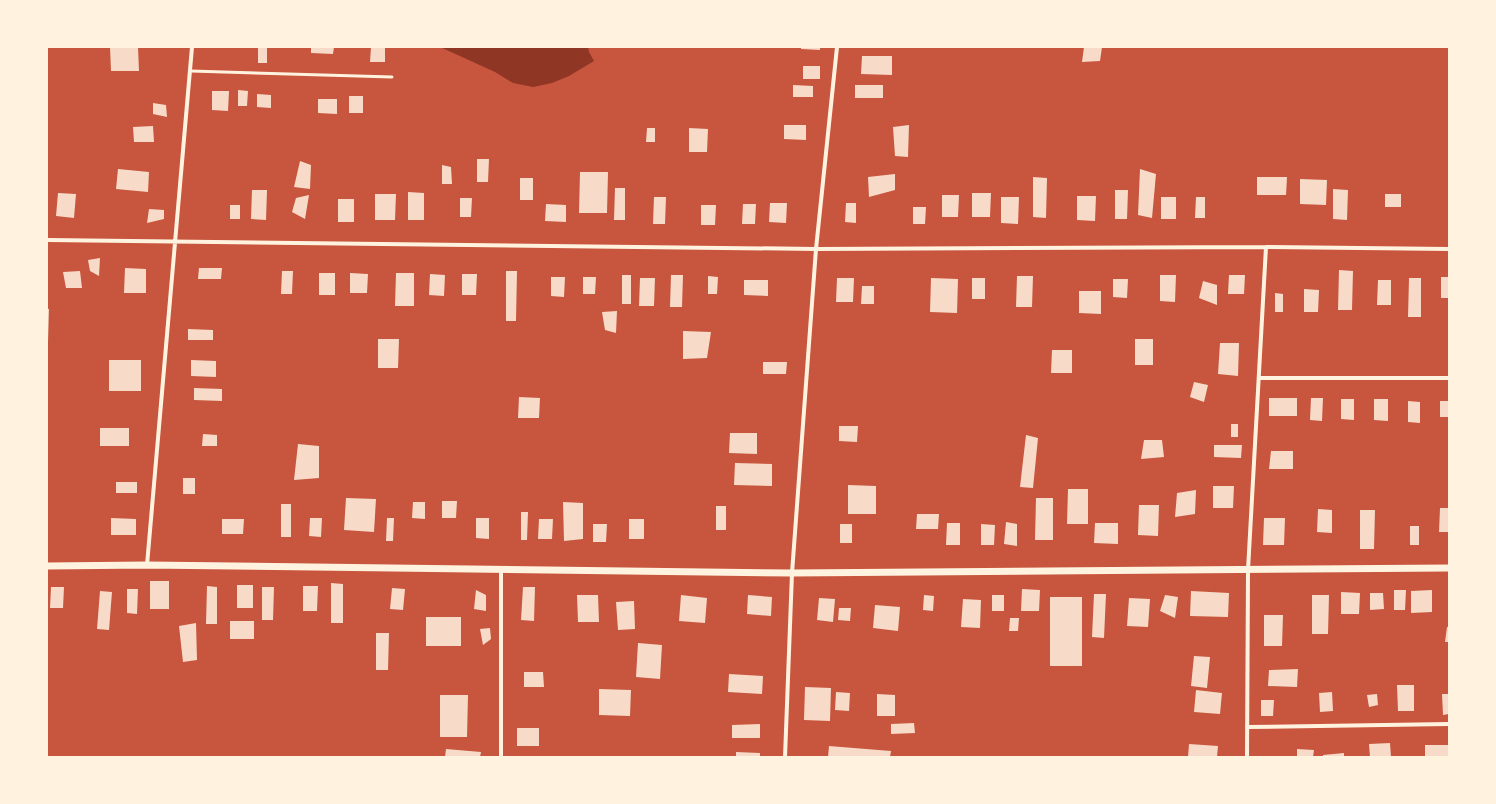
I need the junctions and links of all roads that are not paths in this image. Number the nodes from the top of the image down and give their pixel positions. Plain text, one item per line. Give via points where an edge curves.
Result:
1 (192, 47) edge
2 (837, 47) edge
3 (191, 71) junction
4 (392, 77) dead end
5 (47, 240) edge
6 (176, 242) junction
7 (1266, 247) junction
8 (816, 248) junction
9 (1449, 249) edge
10 (1259, 378) junction
11 (1449, 378) edge
12 (147, 564) junction
13 (47, 566) edge
14 (501, 568) junction
15 (1449, 568) edge
16 (1248, 570) junction
17 (792, 572) junction
18 (1449, 724) edge
19 (1247, 727) junction
20 (501, 757) edge
21 (785, 757) edge
22 (1247, 757) edge

1 - 3 street
2 - 8 street
3 - 4 lane
3 - 6 street
5 - 6 street
6 - 8 street
6 - 12 street
7 - 8 street
7 - 9 street
7 - 10 street
8 - 17 street
10 - 11 street
10 - 16 street
12 - 13 street
12 - 14 street
14 - 17 street
14 - 20 street
15 - 16 street
16 - 17 street
16 - 19 street
17 - 21 street
18 - 19 street
19 - 22 street

